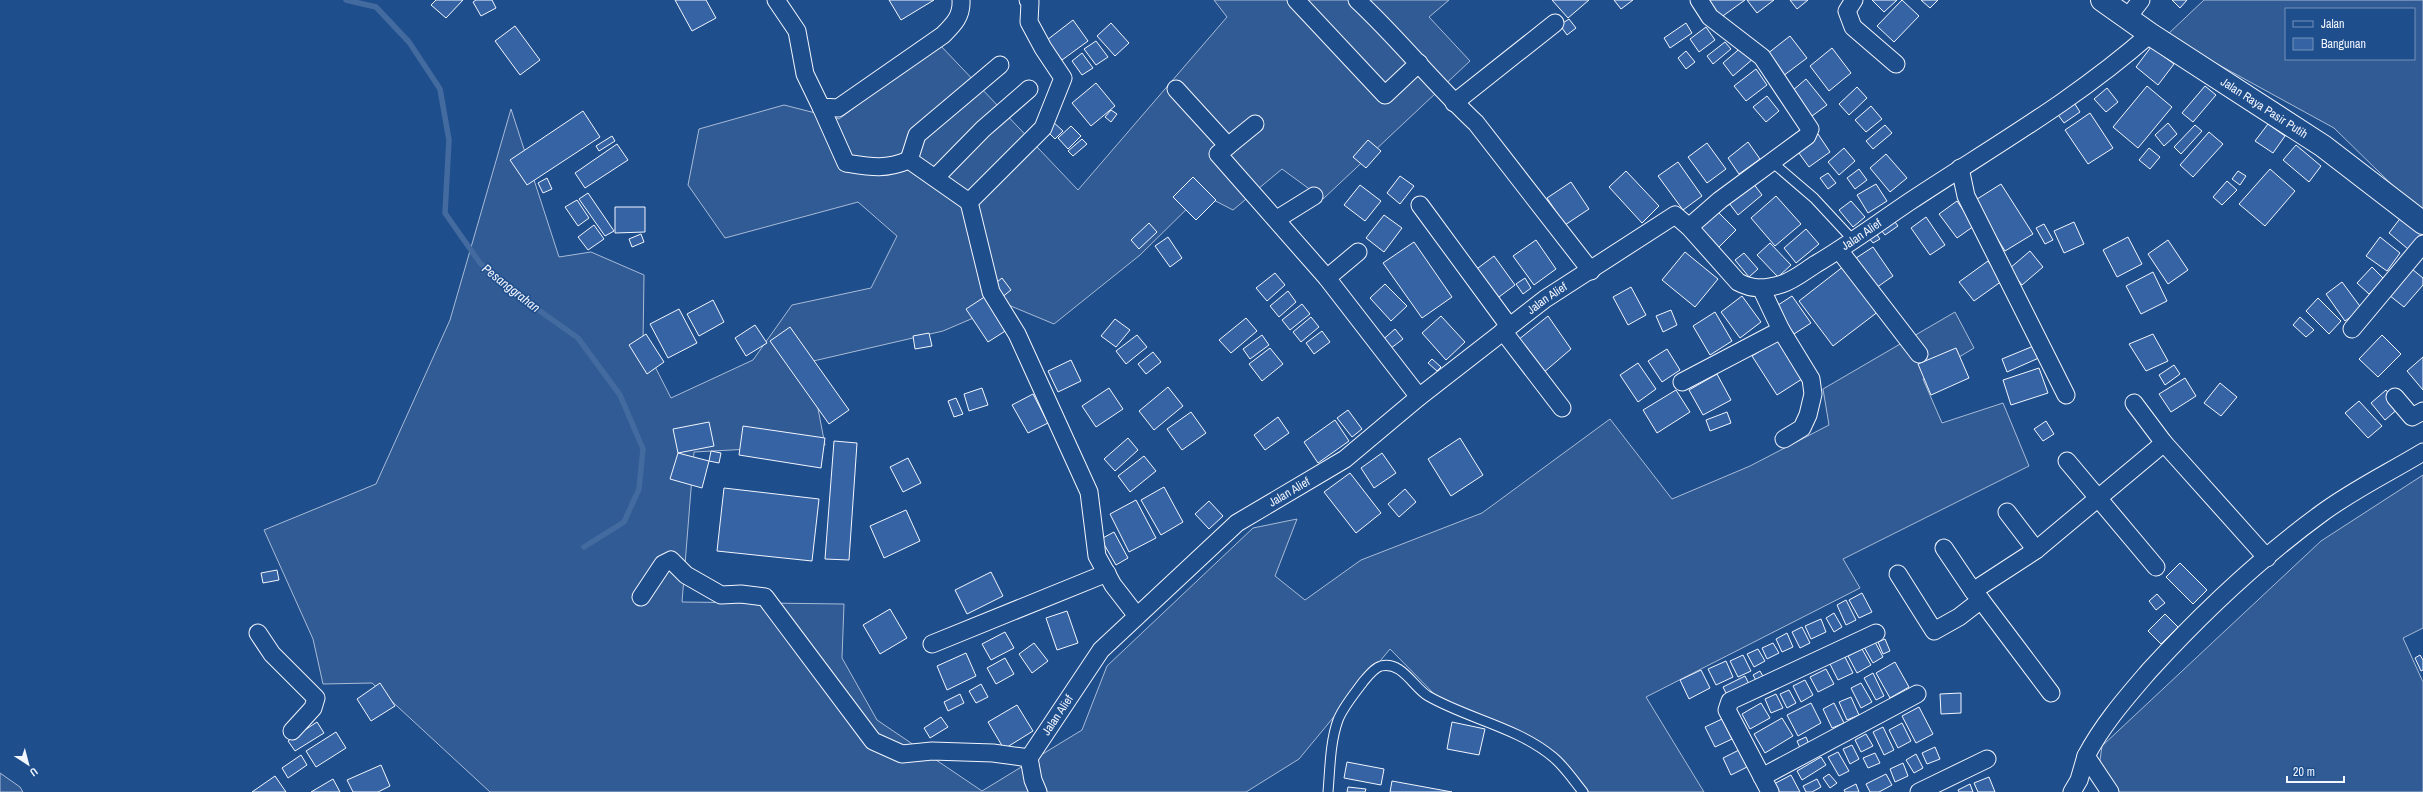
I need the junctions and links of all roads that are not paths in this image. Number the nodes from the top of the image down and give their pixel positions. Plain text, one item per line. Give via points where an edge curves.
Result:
1 (776, 0) edge
2 (961, 0) edge
3 (1028, 0) edge
4 (1296, 0) edge
5 (1357, 0) edge
6 (1699, 0) edge
7 (1854, 0) edge
8 (2102, 0) edge
9 (2134, 9) edge
10 (1555, 23) dead end
11 (2150, 34) junction
12 (1419, 63) junction
13 (1896, 64) dead end
14 (1000, 65) dead end
15 (1029, 89) dead end
16 (1176, 89) dead end
17 (1454, 103) junction
18 (821, 106) junction
19 (1255, 124) dead end
20 (1228, 146) junction
21 (909, 160) junction
22 (1772, 162) junction
23 (1960, 168) junction
24 (935, 178) junction
25 (1314, 196) dead end
26 (969, 202) junction
27 (1420, 205) dead end
28 (1277, 219) junction
29 (2423, 223) edge
30 (1690, 227) junction
31 (1853, 240) junction
32 (2423, 244) edge
33 (1839, 250) junction
34 (1358, 252) dead end
35 (1591, 271) junction
36 (1327, 278) junction
37 (1761, 288) junction
38 (1506, 328) junction
39 (2352, 329) dead end
40 (1781, 330) junction
41 (1919, 354) dead end
42 (1682, 382) dead end
43 (2066, 395) dead end
44 (1419, 396) junction
45 (2395, 397) dead end
46 (2134, 404) dead end
47 (1562, 408) dead end
48 (2423, 411) edge
49 (1784, 439) dead end
50 (2164, 443) junction
51 (2423, 452) edge
52 (2067, 461) dead end
53 (2099, 498) junction
54 (2007, 512) dead end
55 (1944, 548) dead end
56 (2036, 550) junction
57 (2267, 558) junction
58 (2156, 567) dead end
59 (1106, 573) junction
60 (1898, 574) dead end
61 (1977, 596) junction
62 (641, 597) dead end
63 (1137, 616) junction
64 (258, 633) dead end
65 (1876, 633) dead end
66 (932, 644) dead end
67 (2051, 693) dead end
68 (1917, 694) dead end
69 (292, 731) dead end
70 (2086, 756) junction
71 (1029, 758) junction
72 (1987, 759) dead end
73 (1762, 777) junction
74 (1038, 792) edge
75 (1328, 792) edge
76 (1583, 792) edge
77 (1770, 792) edge
78 (1919, 792) edge
79 (2072, 792) edge
80 (2110, 792) edge

1 - 18 street via 797,31 805,74
2 - 18 street via 962,12 943,34 838,108
3 - 26 street via 1030,22 1063,78 1043,128
4 - 12 street via 1385,95
5 - 12 street via 1390,30
6 - 22 street via 1710,17 1762,57 1808,124 1810,130 1807,136
7 - 13 street via 1847,11 1853,27
8 - 9 street, Jalan Raya Pasir Putih
9 - 11 street, Jalan Raya Pasir Putih
10 - 17 street
11 - 23 street, Jalan Alief via 2092,83
11 - 29 street, Jalan Raya Pasir Putih via 2323,146
12 - 17 street
14 - 21 street via 917,135
15 - 24 street via 983,129
16 - 20 street
17 - 35 street via 1476,123
18 - 21 street via 846,163 876,168 893,167
19 - 20 street
20 - 28 street via 1218,154
21 - 24 street
22 - 30 street via 1720,200
22 - 31 lane via 1814,198
23 - 31 street, Jalan Alief
23 - 43 street via 1966,196
24 - 26 street
25 - 28 street
26 - 59 street via 991,292 1017,334 1089,492 1097,556
27 - 38 street
28 - 36 street
30 - 35 street, Jalan Alief via 1679,217 1671,217
30 - 37 street, Jalan Alief via 1738,282 1749,287
31 - 33 street, Jalan Alief
32 - 39 street
33 - 37 street, Jalan Alief via 1784,283
33 - 41 street
34 - 36 street
35 - 38 street, Jalan Alief via 1545,299
36 - 44 street
37 - 40 street
38 - 44 street, Jalan Alief
38 - 47 street
40 - 42 street
40 - 49 street via 1811,379 1813,394 1802,428
44 - 63 street, Jalan Alief via 1345,459 1237,523
45 - 48 street via 2412,417
46 - 50 street
50 - 53 street
50 - 57 street
51 - 57 street via 2322,513
52 - 53 street
53 - 56 street
53 - 58 street
54 - 56 street
55 - 61 street
56 - 61 street
57 - 70 street via 2173,645 2116,708
59 - 63 street via 1112,585
59 - 66 street
60 - 61 street via 1934,631 1959,617
61 - 67 street
62 - 71 street via 663,564 671,560 686,575 721,595 765,597 873,741 902,754 932,751 993,753
63 - 71 street, Jalan Alief via 1101,650
64 - 69 street via 266,646 316,698 313,708
65 - 73 street via 1730,701 1727,710
68 - 73 street
70 - 79 street via 2079,780
70 - 80 street
71 - 74 street
72 - 78 street
73 - 77 street
75 - 76 lane via 1331,750 1338,719 1357,690 1372,672 1381,666 1398,669 1422,692 1437,701 1486,719 1549,754

